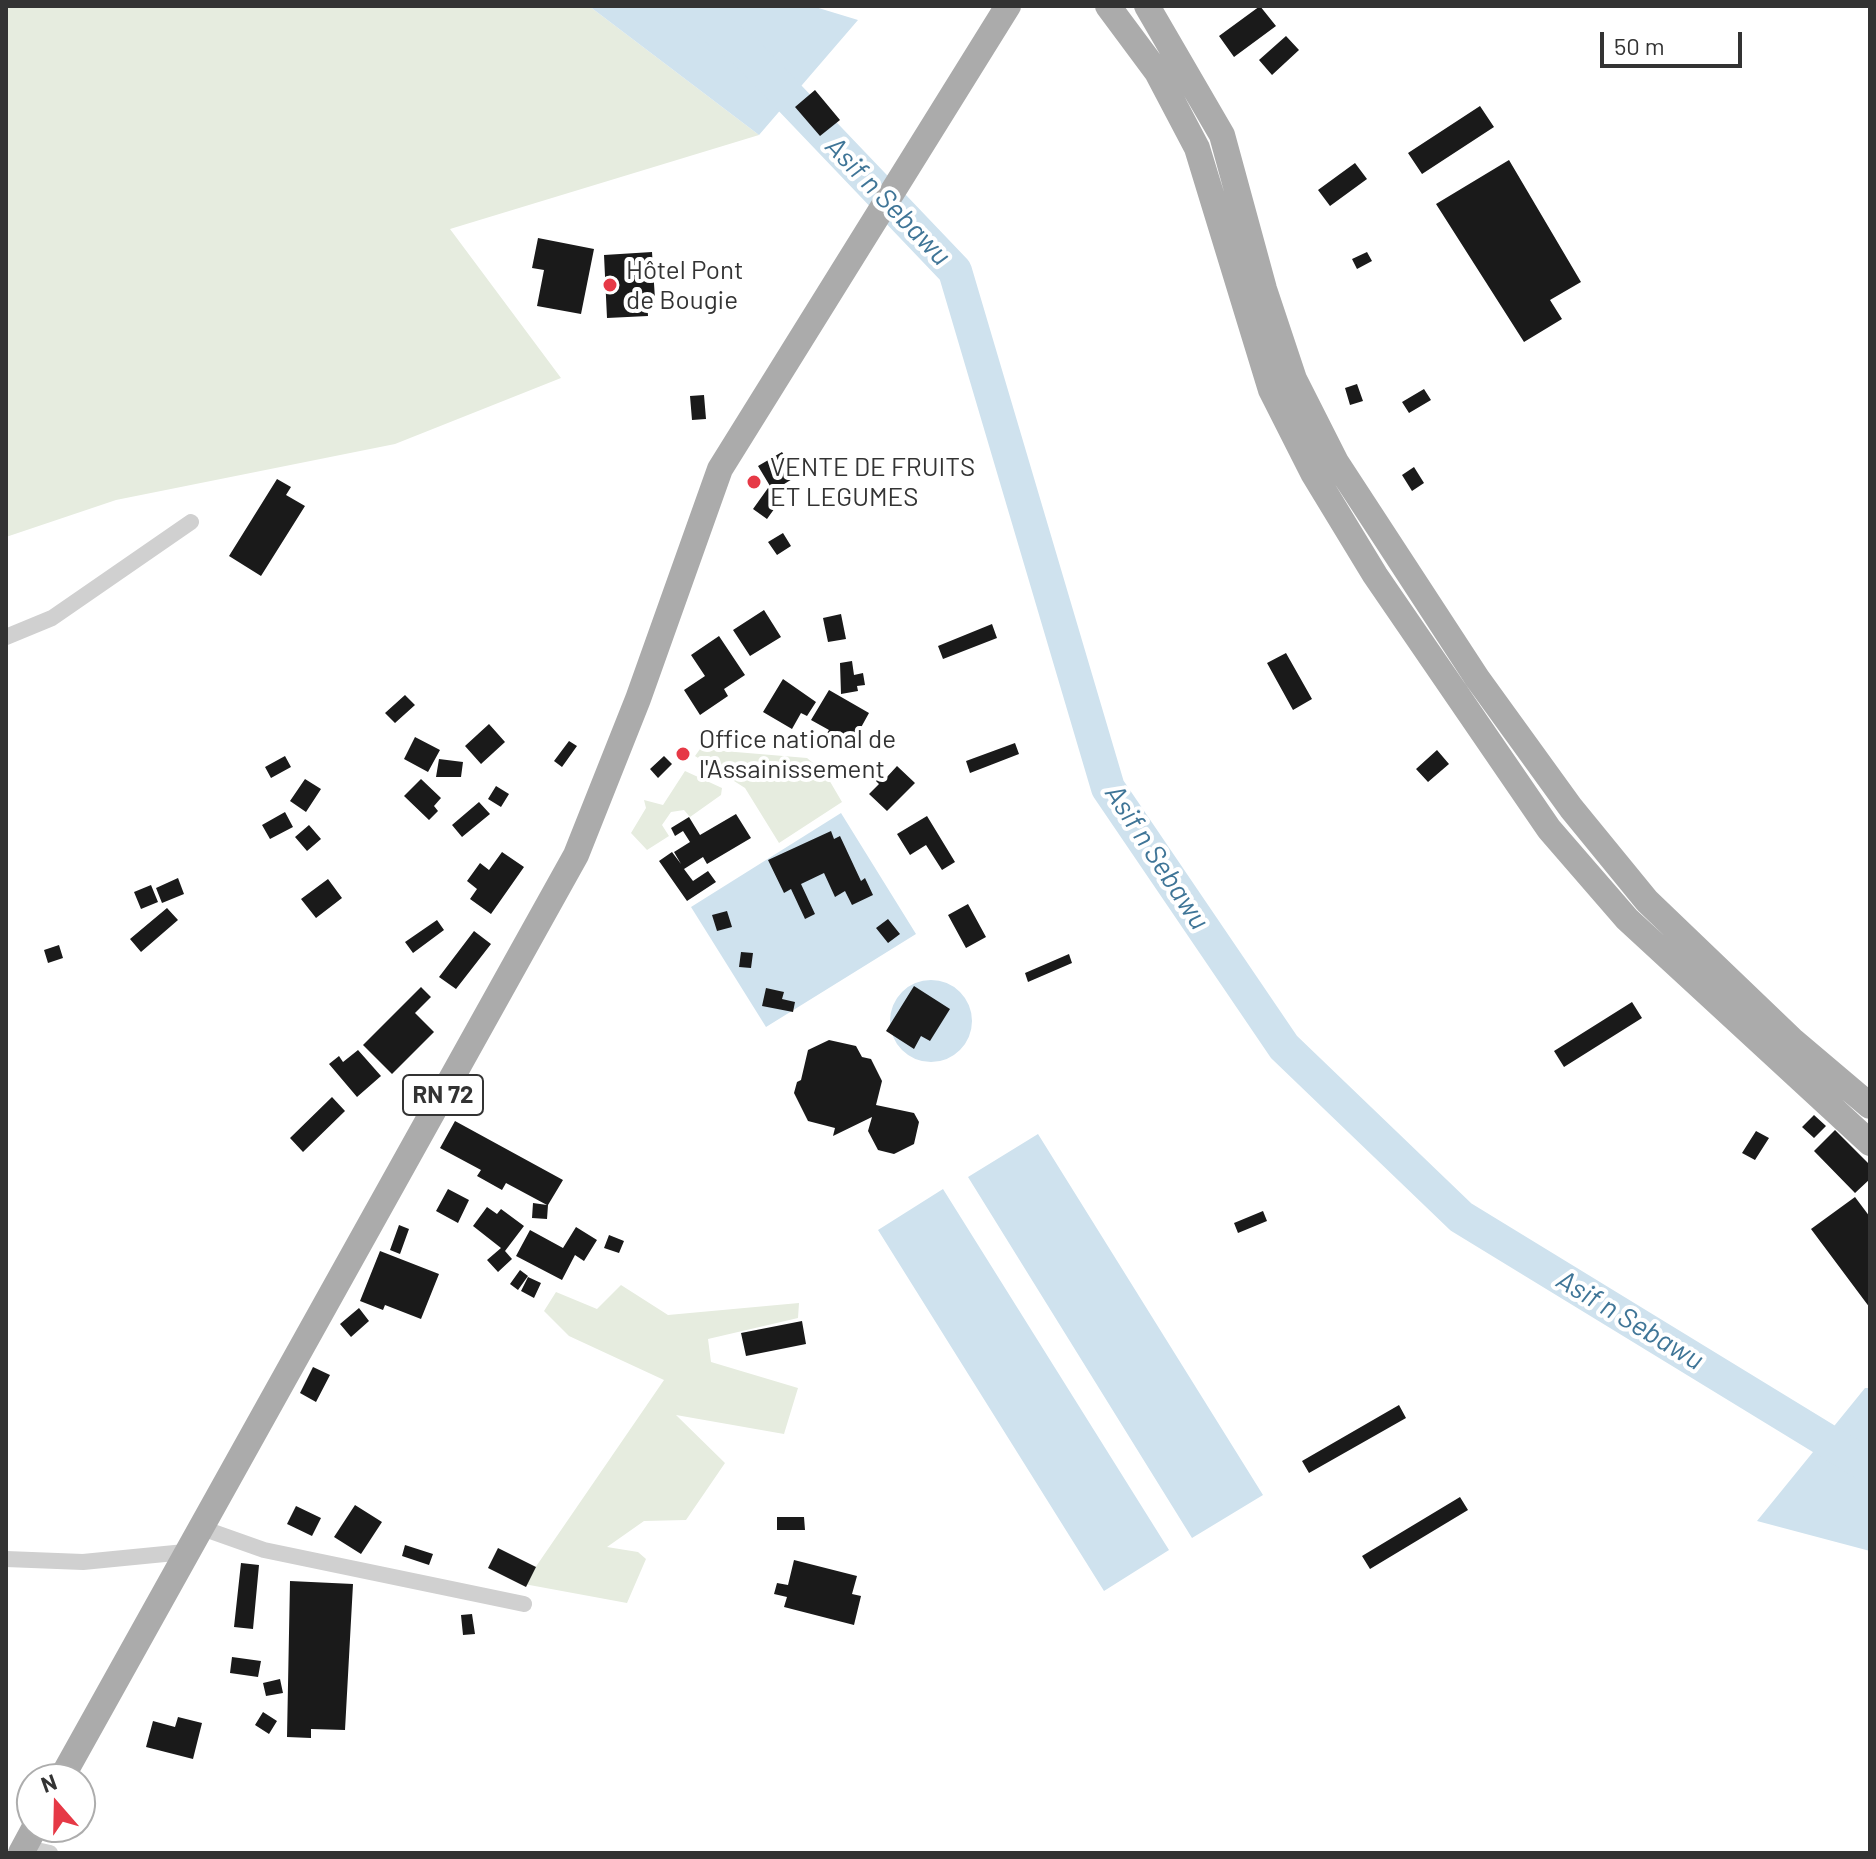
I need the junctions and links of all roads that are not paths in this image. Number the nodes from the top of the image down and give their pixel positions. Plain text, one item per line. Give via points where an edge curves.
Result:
1 (1008, 6) edge
2 (1108, 6) edge
3 (1147, 6) edge
4 (191, 522) dead end
5 (6, 637) edge
6 (1870, 1106) edge
7 (1870, 1143) edge
8 (199, 1527) junction
9 (185, 1552) junction
10 (6, 1559) edge
11 (524, 1604) dead end
12 (70, 1763) edge
13 (28, 1843) edge
14 (50, 1853) edge

1 - 8 main road, RN 72 via 720,469 576,855
2 - 7 main road via 1157,72 1197,148 1271,390 1313,473 1383,587 1549,829 1627,919
3 - 6 main road via 1222,135 1294,379 1336,462 1477,678 1571,808 1647,901 1792,1040
4 - 5 street via 52,618
8 - 9 main road, RN 72
8 - 11 street via 264,1550
9 - 10 street via 83,1562
9 - 12 main road, RN 72
13 - 14 street

